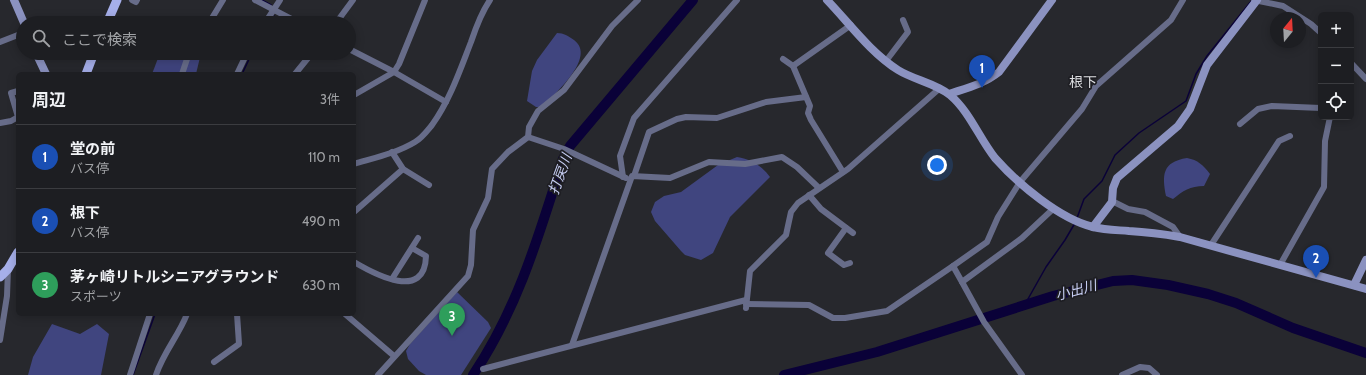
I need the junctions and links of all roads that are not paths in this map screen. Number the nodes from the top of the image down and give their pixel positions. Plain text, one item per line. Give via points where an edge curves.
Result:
1 (14, 0) edge
2 (117, 0) edge
3 (132, 0) edge
4 (137, 0) edge
5 (223, 0) edge
6 (255, 0) edge
7 (280, 0) edge
8 (353, 0) edge
9 (425, 0) edge
10 (490, 0) edge
11 (638, 0) edge
12 (737, 0) edge
13 (827, 0) edge
14 (1052, 0) edge
15 (1183, 0) edge
16 (1256, 0) edge
17 (274, 9) junction
18 (21, 16) edge
19 (110, 16) edge
20 (213, 16) edge
21 (270, 16) edge
22 (286, 16) edge
23 (341, 16) edge
24 (903, 20) dead end
25 (851, 25) junction
26 (1318, 30) edge
27 (16, 36) edge
28 (0, 42) edge
29 (356, 53) edge
30 (783, 59) dead end
31 (39, 60) edge
32 (91, 60) edge
33 (187, 60) edge
34 (244, 60) edge
35 (307, 60) edge
36 (886, 61) junction
37 (793, 66) junction
38 (1354, 67) edge
39 (45, 72) edge
40 (87, 72) edge
41 (183, 72) edge
42 (238, 72) edge
43 (298, 72) edge
44 (394, 72) junction
45 (1366, 79) edge
46 (940, 88) junction
47 (16, 92) edge
48 (356, 94) edge
49 (949, 94) junction
50 (806, 97) junction
51 (446, 102) junction
52 (1318, 108) edge
53 (16, 110) edge
54 (16, 118) edge
55 (1329, 120) edge
56 (0, 123) edge
57 (1240, 124) dead end
58 (1290, 136) dead end
59 (528, 137) junction
60 (392, 152) junction
61 (356, 163) edge
62 (403, 169) junction
63 (843, 172) junction
64 (629, 177) junction
65 (1020, 182) junction
66 (429, 185) dead end
67 (819, 188) junction
68 (809, 195) junction
69 (1112, 201) junction
70 (1054, 209) junction
71 (356, 210) edge
72 (1093, 227) junction
73 (846, 228) junction
74 (853, 233) dead end
75 (1180, 237) junction
76 (418, 238) dead end
77 (1211, 245) junction
78 (412, 248) junction
79 (16, 255) edge
80 (1366, 260) edge
81 (356, 263) edge
82 (850, 263) dead end
83 (1280, 265) junction
84 (953, 266) junction
85 (8, 269) junction
86 (0, 277) edge
87 (392, 279) junction
88 (962, 282) junction
89 (1354, 285) junction
90 (1366, 289) edge
91 (746, 304) junction
92 (149, 316) edge
93 (186, 316) edge
94 (237, 316) edge
95 (347, 316) edge
96 (0, 340) edge
97 (572, 345) junction
98 (394, 356) junction
99 (214, 362) dead end
100 (483, 369) dead end
101 (130, 375) edge
102 (156, 375) edge
103 (378, 375) edge
104 (1022, 375) edge
105 (1122, 375) edge
106 (1157, 375) edge

1 - 18 street
2 - 19 main road
3 - 4 street
5 - 20 street
6 - 17 street
7 - 17 street
8 - 23 street
9 - 44 street
10 - 51 street
11 - 59 street via 612,26 564,90 538,111 529,127
12 - 64 street via 634,118 620,156
13 - 25 street
14 - 49 street via 999,72 984,82
15 - 65 street via 1171,20 1096,86 1082,109
16 - 26 street via 1283,6
16 - 69 street via 1207,65 1190,109 1181,122 1170,136 1117,178
17 - 21 street
17 - 22 street
24 - 36 street via 908,32
25 - 36 street
25 - 37 street
27 - 28 street
29 - 44 street
30 - 37 street
31 - 39 street
32 - 40 main road
33 - 41 street
34 - 42 street
35 - 43 street
36 - 46 street via 908,75
37 - 50 street
38 - 45 street
44 - 48 street
44 - 51 street
46 - 49 street
46 - 63 street
47 - 53 street via 11,93
49 - 65 street via 965,112 988,150
50 - 63 street via 810,106 810,120
50 - 64 street via 766,102 717,118 678,119 649,132
51 - 60 street via 423,136 414,143
52 - 57 street via 1272,106 1258,109
54 - 56 street
55 - 83 street via 1325,141 1324,187
58 - 77 street via 1279,141
59 - 64 street via 564,149
59 - 98 street via 508,152 492,169 488,198 473,230 468,276
60 - 61 street
60 - 62 street
62 - 66 street
62 - 71 street
63 - 67 street
64 - 67 street via 670,178 709,162 745,164 782,157
64 - 97 street
65 - 70 street
65 - 84 street via 998,217 987,242
67 - 68 street
68 - 73 street via 821,209
68 - 91 street via 791,212 786,235 750,271
69 - 72 street
69 - 75 street via 1128,209 1145,212 1173,227
70 - 72 street
70 - 88 street via 1022,238
72 - 75 street
73 - 74 street
73 - 82 street via 828,253 844,264
75 - 77 street
76 - 78 street
77 - 83 street
78 - 87 street
78 - 87 street via 426,256 426,266 421,274 413,281
79 - 85 main road
80 - 89 street
81 - 87 street
83 - 89 street
84 - 88 street
84 - 91 street via 886,312 833,318 809,305
85 - 86 main road
85 - 96 street via 7,296
88 - 104 street via 984,322
89 - 90 street
91 - 97 street
92 - 101 street
93 - 102 street via 181,331
94 - 99 street via 239,344
95 - 98 street
97 - 100 street
98 - 103 street
105 - 106 street via 1140,368 1148,368

